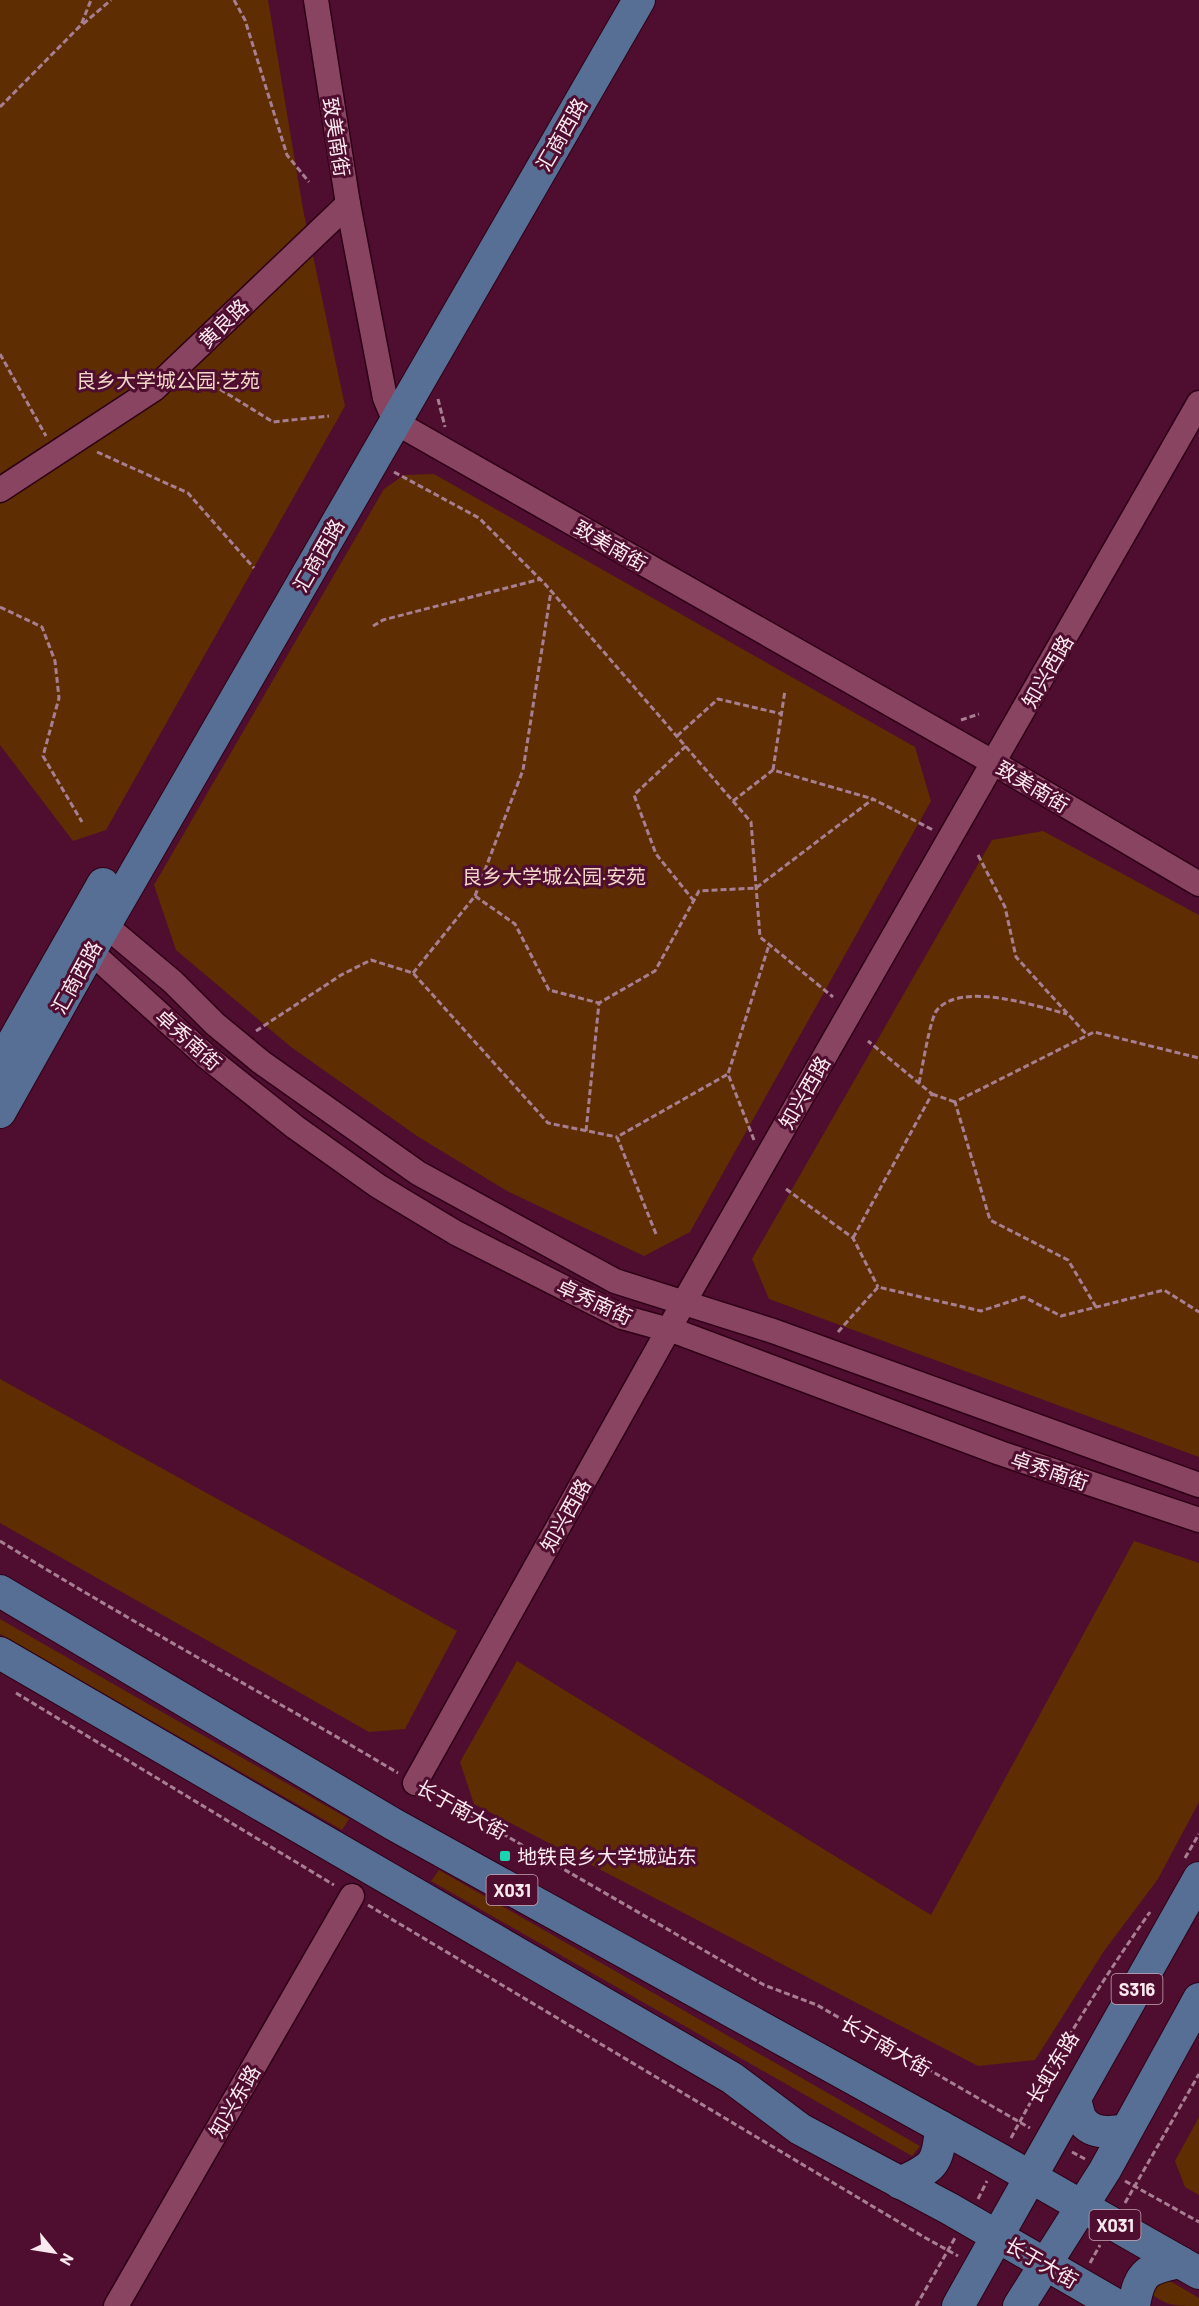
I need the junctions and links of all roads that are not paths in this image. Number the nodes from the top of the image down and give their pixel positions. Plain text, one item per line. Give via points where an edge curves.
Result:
1 (315, 0) edge
2 (614, 0) edge
3 (639, 0) edge
4 (348, 204) junction
5 (1199, 403) edge
6 (390, 410) junction
7 (0, 490) edge
8 (994, 763) junction
9 (1199, 884) edge
10 (90, 928) junction
11 (0, 1065) edge
12 (0, 1112) edge
13 (684, 1302) junction
14 (669, 1331) junction
15 (1199, 1485) edge
16 (1199, 1521) edge
17 (0, 1592) edge
18 (0, 1653) edge
19 (415, 1783) road end
20 (1191, 1870) edge
21 (352, 1896) road end
22 (1199, 1999) edge
23 (1075, 2100) junction
24 (941, 2127) junction
25 (1126, 2130) junction
26 (1031, 2177) junction
27 (900, 2183) junction
28 (1082, 2206) junction
29 (996, 2236) junction
30 (1046, 2264) junction
31 (1190, 2268) edge
32 (116, 2306) edge
33 (958, 2306) edge
34 (1019, 2306) edge
35 (1118, 2306) edge
36 (1134, 2306) edge

1 - 4 street, 致美南街
2 - 6 main road, 汇商西路
3 - 6 main road, 汇商西路
4 - 6 street, 致美南街
4 - 7 street, 黄良路 via 154,390
5 - 8 street, 知兴西路
6 - 8 street, 致美南街
6 - 10 main road, 汇商西路
8 - 9 street, 致美南街
8 - 13 street, 知兴西路
10 - 11 main road, 汇商西路
10 - 12 main road, 汇商西路
10 - 13 street, 卓秀南街 via 173,982 261,1062 418,1173 615,1281
10 - 14 street, 卓秀南街 via 207,1056 295,1127 378,1186 456,1233 622,1317
13 - 14 street, 知兴西路
13 - 15 street, 卓秀南街
14 - 16 street, 卓秀南街 via 1000,1453
14 - 19 street, 知兴西路
17 - 24 main road, X031 via 393,1824
18 - 27 main road, X031 via 732,2078 800,2129
20 - 23 main road, 长虹东路 / S316
21 - 32 street, 知兴东路
22 - 25 main road
23 - 25 main road via 1081,2119 1095,2130 1108,2134
23 - 26 main road, 长虹东路 / S316
24 - 26 main road, X031
24 - 27 main road via 939,2153 931,2167
25 - 28 main road
26 - 28 main road, X031
26 - 29 main road, 长虹东路 / S316
27 - 29 main road, X031
28 - 30 main road
28 - 31 main road, X031
29 - 30 main road, 长于大街 / X031
29 - 33 main road, 长虹东路 / S316
30 - 34 main road
30 - 35 main road, 长于大街 / X031
31 - 36 main road via 1155,2266 1142,2276

